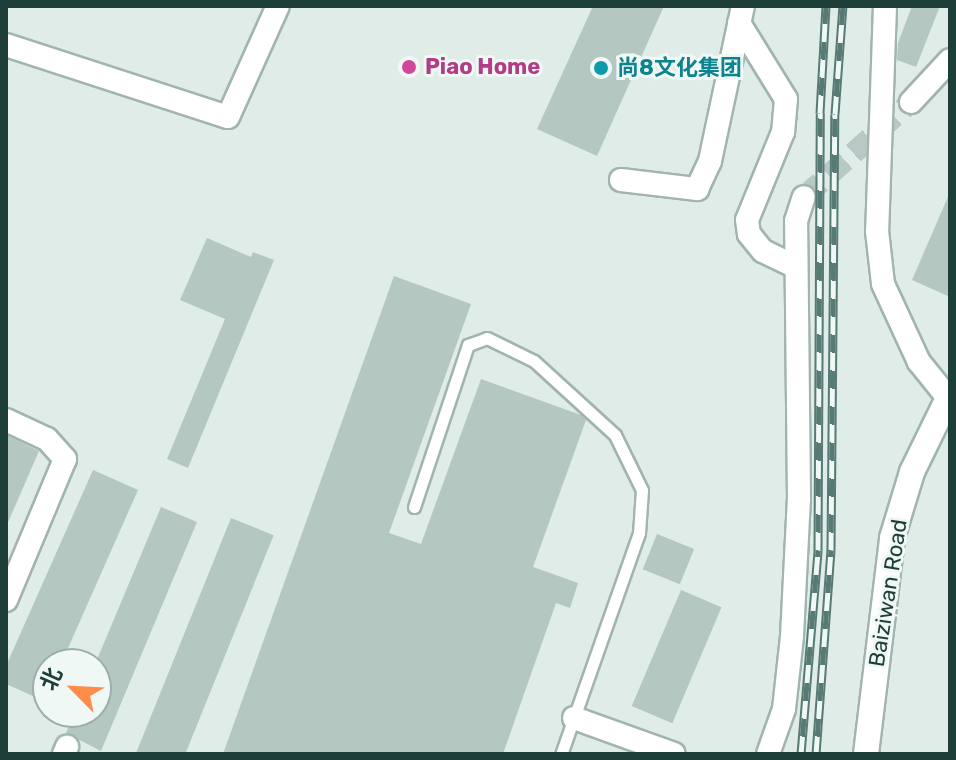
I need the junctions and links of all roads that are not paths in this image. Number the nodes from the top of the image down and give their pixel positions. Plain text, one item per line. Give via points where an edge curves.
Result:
1 (278, 6) edge
2 (885, 6) edge
3 (741, 15) edge
4 (6, 45) edge
5 (950, 60) edge
6 (911, 102) tunnel mouth
7 (621, 180) dead end
8 (804, 197) tunnel mouth
9 (796, 267) junction
10 (949, 396) edge
11 (6, 420) edge
12 (414, 507) dead end
13 (6, 600) edge
14 (574, 718) junction
15 (561, 754) edge
16 (674, 754) edge
17 (768, 754) edge
18 (866, 754) edge

1 - 4 street via 228,117
2 - 10 street via 877,231 883,284 919,362
3 - 7 street via 710,161 697,189
3 - 9 street via 786,99 783,132 747,220 749,234 763,251
5 - 6 street
8 - 9 street via 796,221
9 - 17 street via 799,499 792,636 784,709
10 - 18 street, Baiziwan Road via 912,472 892,538
11 - 13 street via 47,439 65,459
12 - 14 lane via 468,345 487,338 534,361 615,435 642,490 639,533
14 - 15 lane
14 - 16 street

